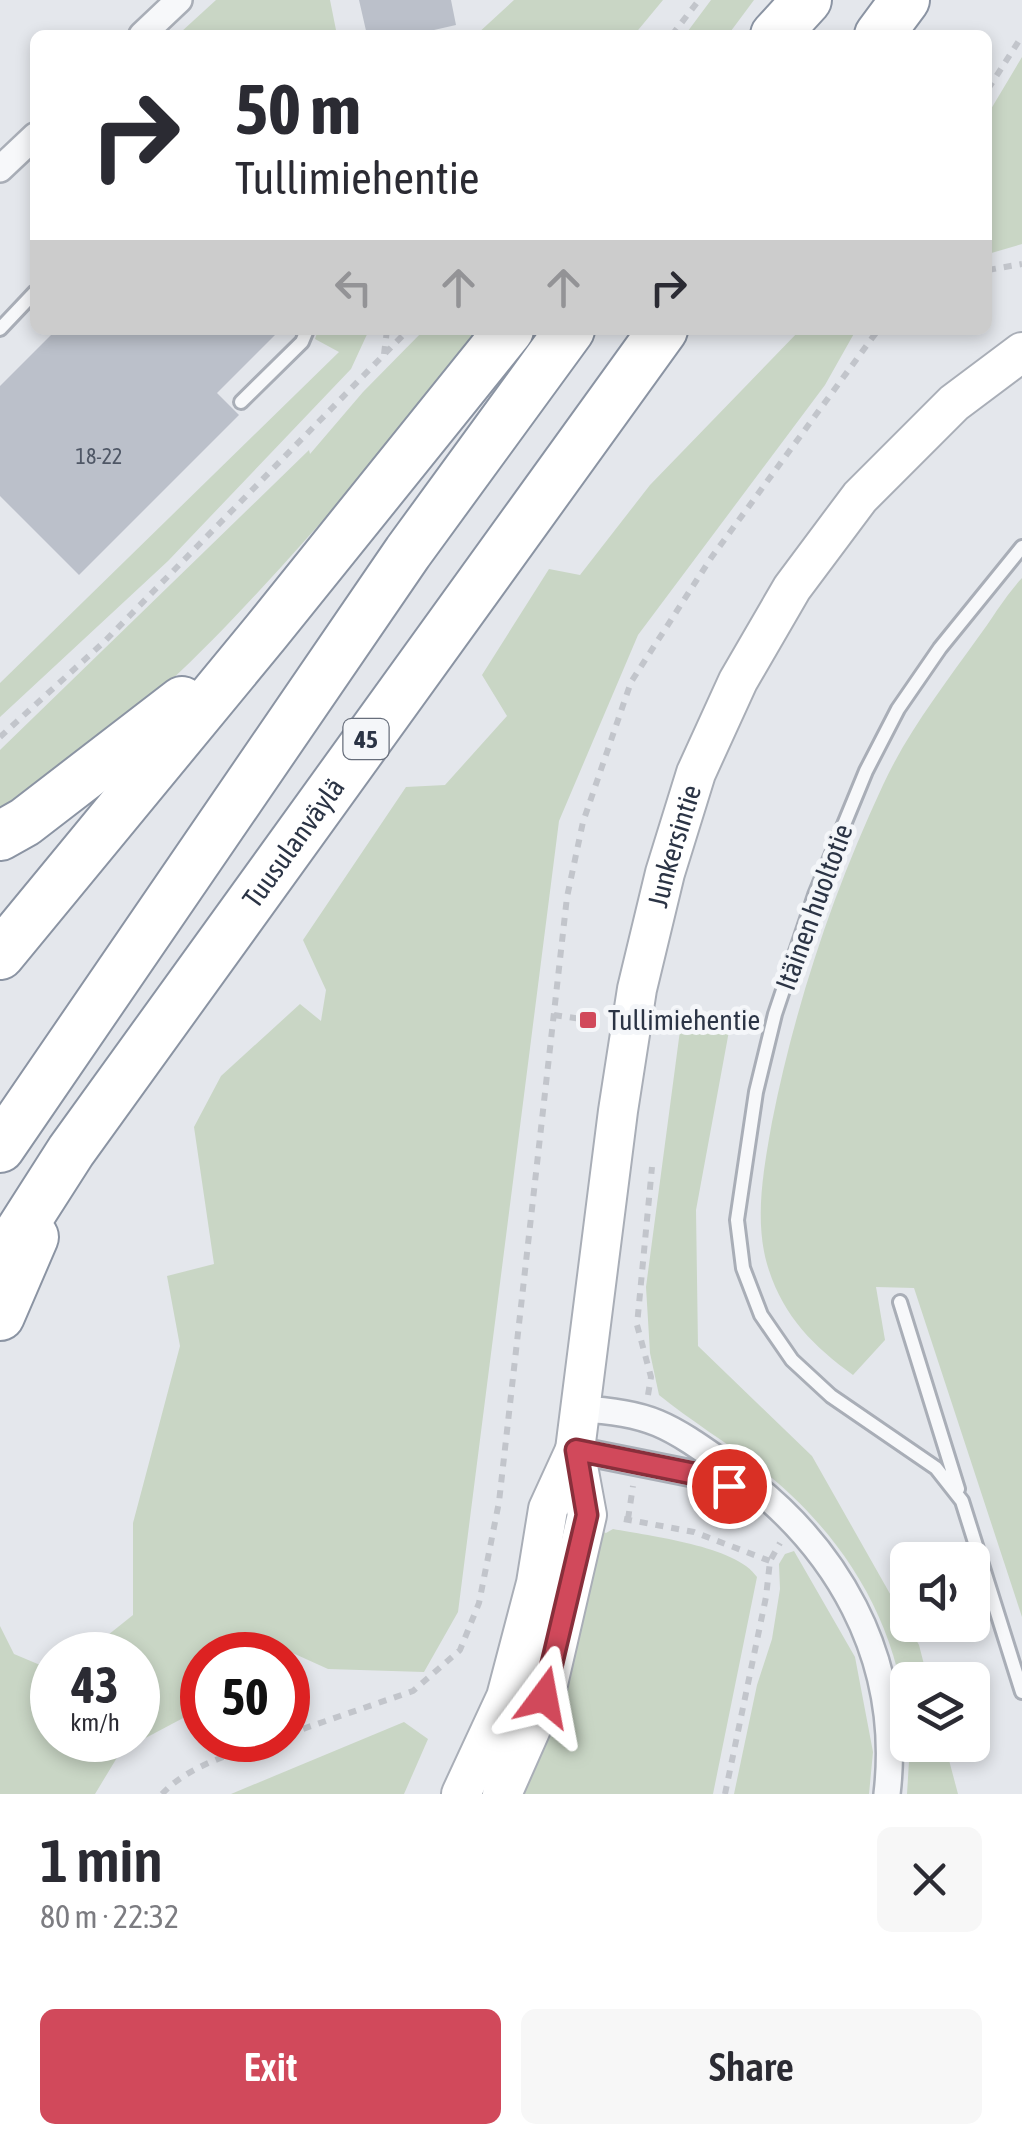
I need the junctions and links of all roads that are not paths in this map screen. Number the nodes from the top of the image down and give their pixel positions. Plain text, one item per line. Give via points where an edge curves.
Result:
1 (178, 0) edge
2 (808, 0) edge
3 (905, 0) edge
4 (147, 30) edge
5 (780, 30) edge
6 (788, 30) edge
7 (882, 30) edge
8 (30, 149) edge
9 (0, 169) edge
10 (30, 297) edge
11 (0, 328) edge
12 (305, 335) edge
13 (505, 335) edge
14 (566, 335) edge
15 (659, 335) edge
16 (1022, 352) edge
17 (241, 402) dead end
18 (1022, 547) edge
19 (266, 632) junction
20 (0, 836) edge
21 (0, 954) edge
22 (0, 1148) edge
23 (71, 1151) junction
24 (0, 1262) edge
25 (900, 1302) dead end
26 (0, 1316) edge
27 (580, 1409) junction
28 (576, 1450) junction
29 (962, 1502) junction
30 (794, 1520) junction
31 (1022, 1692) edge
32 (461, 1794) edge
33 (502, 1794) edge
34 (886, 1794) edge

1 - 4 street
2 - 5 highway
2 - 6 highway
3 - 7 highway
8 - 9 street
10 - 11 lane
12 - 17 lane
13 - 19 highway
14 - 22 highway via 408,552
15 - 23 highway, Tuusulanväylä / 45
16 - 27 main road, Junkersintie via 954,403 860,497 792,588 738,681 696,773 637,989
18 - 29 lane, Itäinen huoltotie via 940,648 866,771 775,1014 737,1220 755,1300 792,1360 831,1396 936,1468
19 - 20 highway via 139,737
19 - 21 highway
23 - 24 highway, Tuusulanväylä / 45
23 - 26 highway
25 - 29 lane
27 - 28 main road, Junkersintie
27 - 30 street via 644,1416 690,1439
28 - 30 street via 695,1474
28 - 32 main road, Junkersintie via 548,1509 506,1697
28 - 33 main road, Junkersintie via 587,1515 544,1697
29 - 31 lane, Itäinen huoltotie
30 - 34 street via 850,1596 880,1674 891,1740

